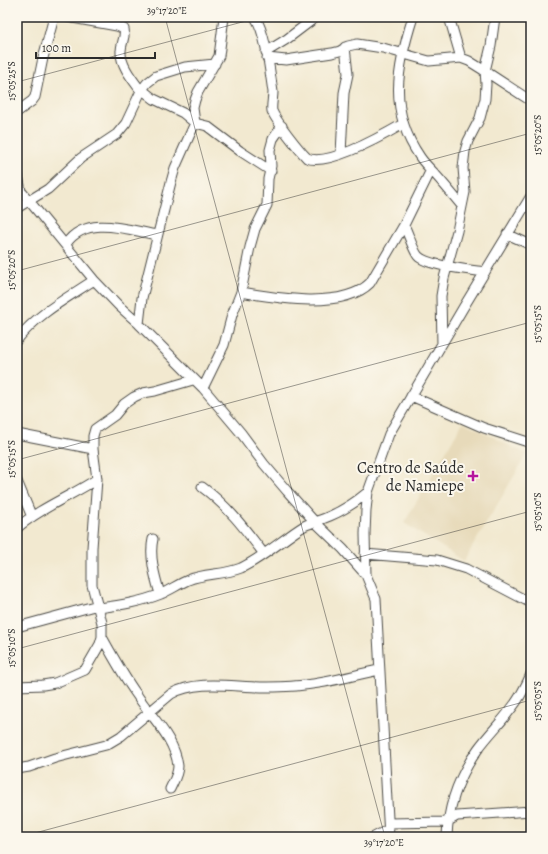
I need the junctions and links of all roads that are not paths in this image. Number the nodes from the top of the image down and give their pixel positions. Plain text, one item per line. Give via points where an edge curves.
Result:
1 (54, 17) edge
2 (67, 17) edge
3 (224, 17) edge
4 (256, 17) edge
5 (316, 17) edge
6 (413, 17) edge
7 (450, 17) edge
8 (495, 17) edge
9 (345, 47) junction
10 (403, 53) junction
11 (266, 55) junction
12 (461, 58) junction
13 (215, 64) junction
14 (485, 71) junction
15 (141, 91) junction
16 (531, 101) edge
17 (17, 112) edge
18 (195, 123) junction
19 (403, 124) junction
20 (282, 126) junction
21 (340, 154) junction
22 (17, 170) edge
23 (431, 170) junction
24 (271, 171) junction
25 (19, 190) edge
26 (531, 196) edge
27 (29, 200) junction
28 (462, 206) junction
29 (17, 208) edge
30 (404, 225) junction
31 (507, 234) junction
32 (157, 235) junction
33 (66, 244) junction
34 (531, 245) edge
35 (447, 267) junction
36 (484, 272) junction
37 (94, 280) junction
38 (241, 292) junction
39 (139, 324) junction
40 (17, 340) edge
41 (442, 344) junction
42 (193, 380) junction
43 (202, 388) junction
44 (411, 396) junction
45 (17, 434) edge
46 (531, 443) edge
47 (93, 449) junction
48 (97, 479) junction
49 (17, 481) edge
50 (202, 488) dead end
51 (368, 492) junction
52 (32, 517) junction
53 (314, 521) junction
54 (17, 528) edge
55 (153, 539) dead end
56 (264, 554) junction
57 (365, 554) junction
58 (366, 575) junction
59 (160, 594) junction
60 (531, 603) edge
61 (99, 607) junction
62 (17, 627) edge
63 (102, 637) junction
64 (379, 670) junction
65 (530, 678) edge
66 (17, 686) edge
67 (150, 712) junction
68 (17, 769) edge
69 (170, 789) dead end
70 (531, 811) edge
71 (447, 822) junction
72 (389, 830) edge
73 (374, 837) edge
74 (447, 837) edge

1 - 17 street via 35,97
2 - 15 street via 124,29 121,58
3 - 13 street via 221,50
4 - 11 street
5 - 11 street
6 - 10 street
7 - 12 street
8 - 14 street
9 - 10 street via 357,44
9 - 11 street via 338,52 279,60
9 - 21 street via 348,74 344,93
10 - 12 street via 428,61
10 - 19 street via 398,95
11 - 20 street via 273,94 272,110
12 - 14 street
13 - 15 street via 185,67 156,76
13 - 18 street via 198,92 192,108
14 - 16 street
14 - 28 street via 486,84 480,118 468,142 464,158 465,192
15 - 18 street via 183,113
15 - 27 street via 126,123 117,134 86,154 48,188
18 - 24 street via 207,126
18 - 32 street via 175,168
19 - 21 street
19 - 23 street via 417,152
20 - 21 street via 311,160
20 - 24 street via 272,139
22 - 25 street
23 - 28 street
23 - 30 street
24 - 38 street via 268,179 267,205 255,229
25 - 27 street
26 - 31 street
27 - 29 street
27 - 33 street
28 - 35 street
30 - 35 street via 418,256
30 - 38 street via 370,283 354,294 304,300
31 - 34 street
31 - 36 street
32 - 33 street via 98,226 78,232 70,237
32 - 39 street via 142,298
33 - 37 street
35 - 36 street
35 - 41 street via 441,296
36 - 41 street
37 - 39 street
37 - 40 street via 41,315
38 - 43 street via 224,345
39 - 42 street
41 - 44 street
42 - 43 street
42 - 47 street via 143,393 129,400 115,415 95,429
43 - 53 street
44 - 46 street via 484,428
44 - 51 street via 389,434
45 - 47 street
47 - 48 street
48 - 52 street
48 - 61 street via 92,585
49 - 52 street
50 - 56 street via 233,514
51 - 53 street via 342,511
51 - 57 street
52 - 54 street
53 - 56 street
53 - 58 street
55 - 59 street via 152,555
56 - 59 street via 241,567 187,580
57 - 58 street
57 - 60 street via 437,560 466,568
58 - 64 street via 376,599
59 - 61 street via 126,605
61 - 62 street
61 - 63 street
63 - 66 street via 95,655 85,670 55,683
63 - 67 street via 126,679
64 - 67 street via 304,686 217,684 184,688 171,694
64 - 72 street
65 - 71 street via 520,697 467,766 454,793
67 - 68 street via 106,745 55,758 29,768
67 - 69 street via 166,736 178,766 178,773
70 - 71 street via 457,816
71 - 72 street
71 - 74 street
72 - 73 street

